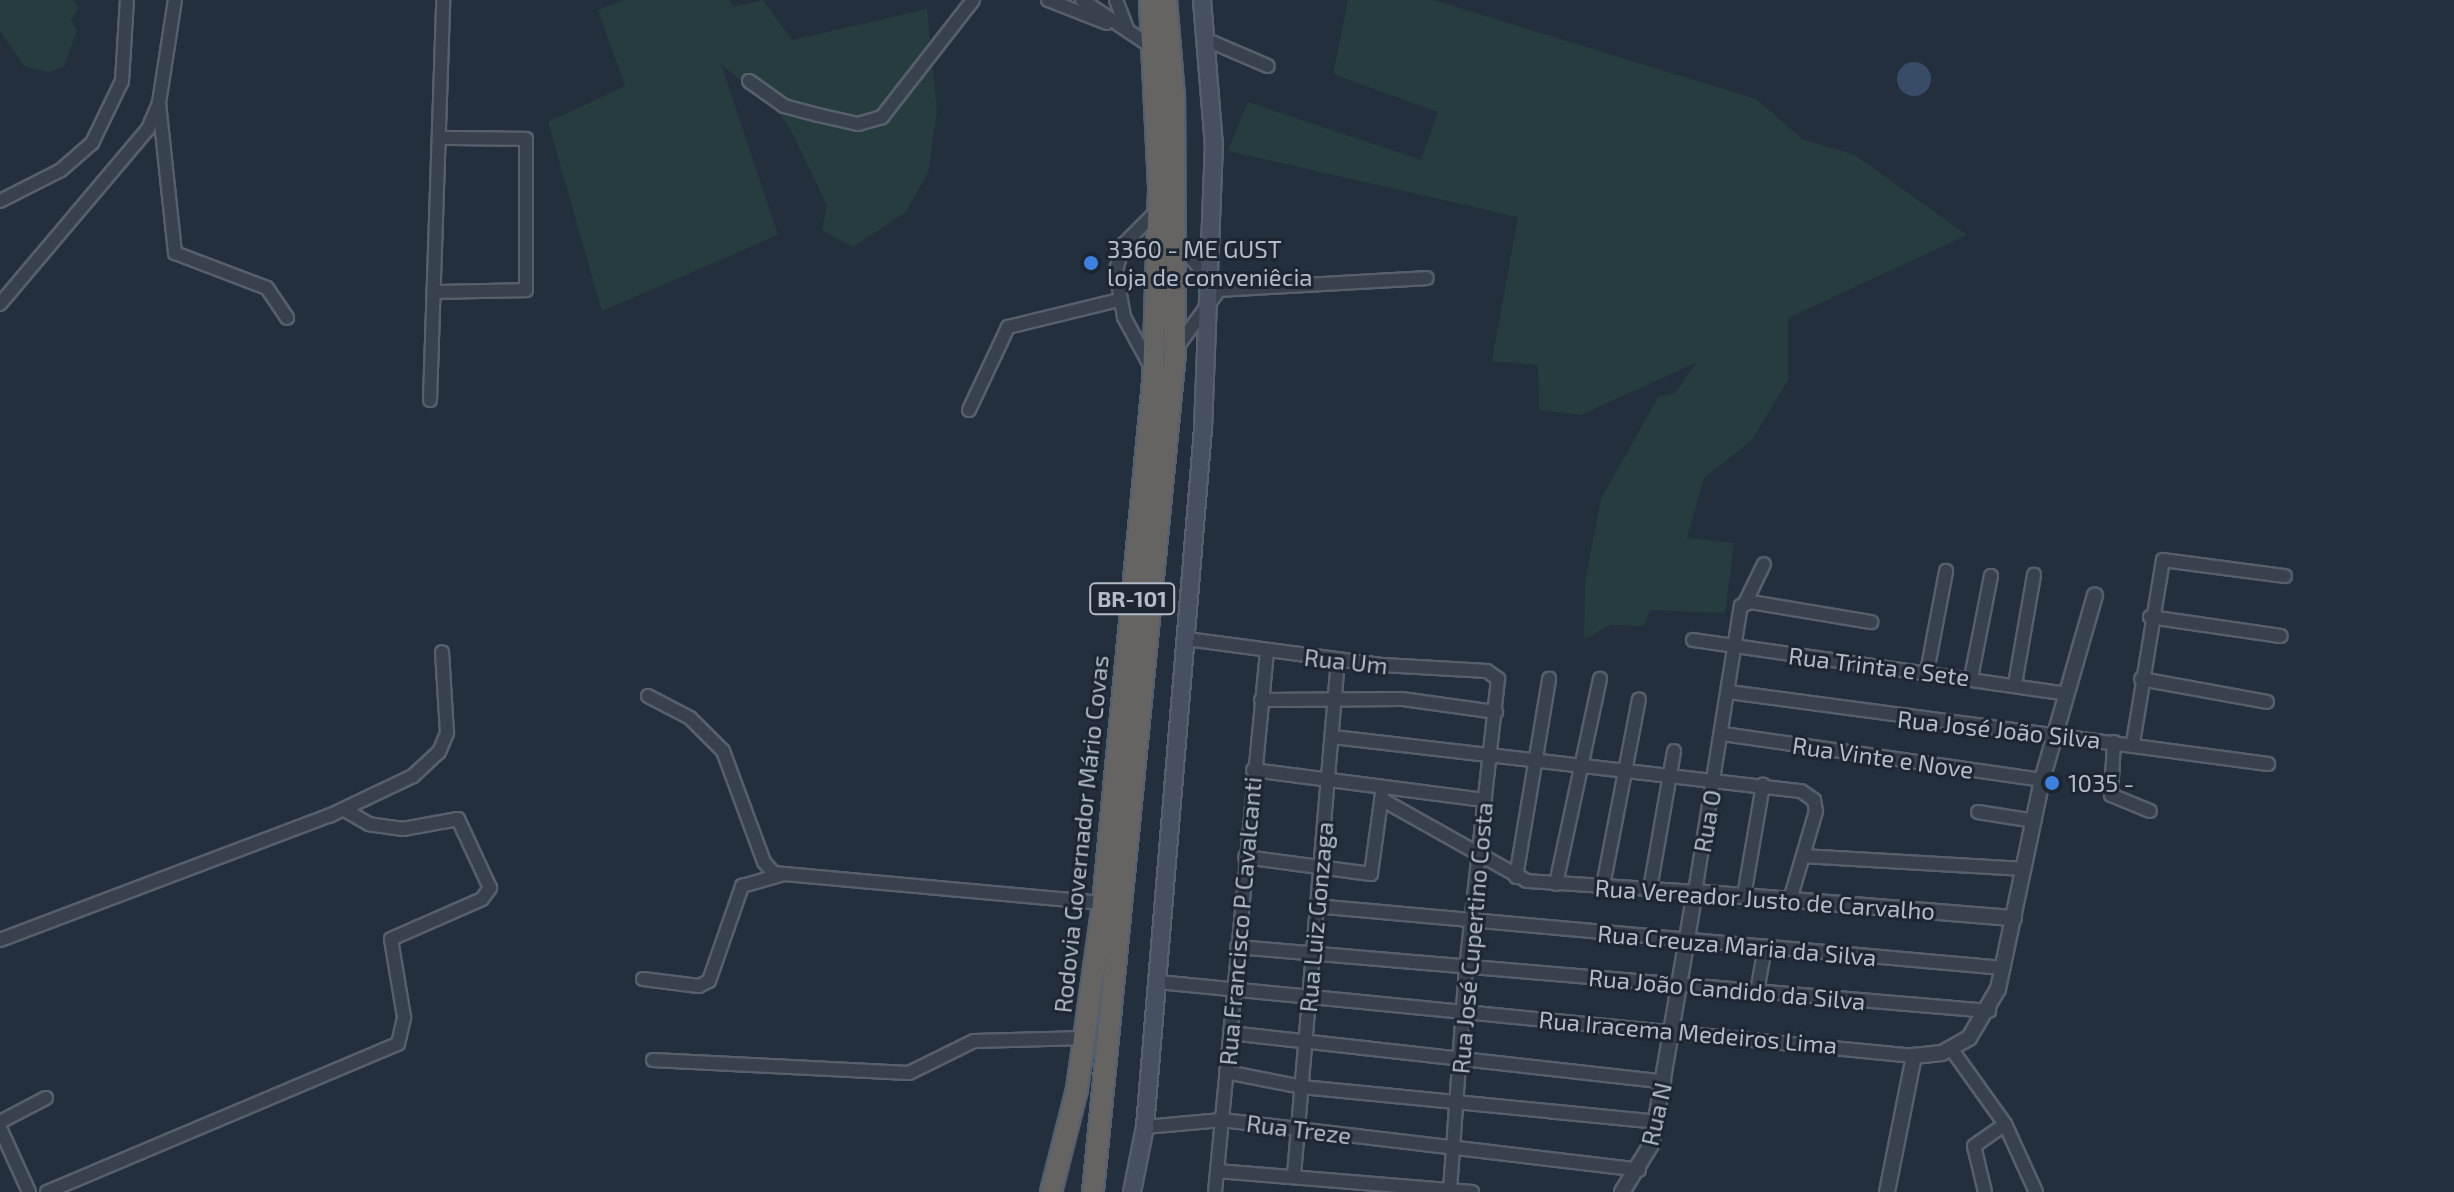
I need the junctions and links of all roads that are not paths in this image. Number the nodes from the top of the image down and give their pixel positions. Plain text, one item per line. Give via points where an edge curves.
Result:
1 (127, 0) edge
2 (175, 0) edge
3 (443, 0) edge
4 (973, 0) edge
5 (1048, 0) edge
6 (1082, 0) edge
7 (1116, 0) edge
8 (1150, 0) edge
9 (1166, 0) edge
10 (1202, 0) edge
11 (1128, 31) junction
12 (1207, 40) junction
13 (1155, 49) junction
14 (1268, 66) dead end
15 (749, 81) dead end
16 (159, 103) junction
17 (439, 138) junction
18 (0, 201) edge
19 (1159, 209) junction
20 (1174, 237) junction
21 (1427, 278) dead end
22 (1212, 291) junction
23 (434, 292) junction
24 (1119, 300) junction
25 (0, 304) edge
26 (287, 318) dead end
27 (1175, 354) junction
28 (1153, 370) junction
29 (430, 400) dead end
30 (969, 410) dead end
31 (1764, 564) dead end
32 (1946, 571) dead end
33 (2034, 575) dead end
34 (1991, 576) dead end
35 (2285, 576) dead end
36 (2095, 595) dead end
37 (1742, 608) junction
38 (2150, 617) junction
39 (1871, 622) dead end
40 (2281, 636) dead end
41 (1187, 639) junction
42 (1693, 640) dead end
43 (1736, 648) junction
44 (1267, 651) junction
45 (442, 652) dead end
46 (1338, 660) junction
47 (1927, 672) junction
48 (1971, 678) junction
49 (1549, 679) dead end
50 (1600, 679) dead end
51 (2141, 679) junction
52 (2015, 684) junction
53 (1499, 685) joint
54 (1729, 692) junction
55 (2066, 694) junction
56 (648, 696) dead end
57 (1336, 699) junction
58 (1639, 699) dead end
59 (1261, 700) junction
60 (2267, 702) dead end
61 (1496, 712) junction
62 (1723, 734) junction
63 (2055, 735) junction
64 (1333, 737) junction
65 (2114, 742) junction
66 (2133, 743) junction
67 (1674, 751) dead end
68 (1491, 755) junction
69 (1534, 759) junction
70 (2268, 764) dead end
71 (1580, 765) junction
72 (1253, 770) junction
73 (1625, 772) junction
74 (1671, 776) junction
75 (1715, 778) junction
76 (1328, 779) junction
77 (2042, 780) junction
78 (1383, 785) junction
79 (1763, 785) junction
80 (1381, 799) junction
81 (1484, 800) junction
82 (345, 810) junction
83 (2150, 811) dead end
84 (1978, 812) dead end
85 (2034, 821) junction
86 (1479, 853) junction
87 (1804, 856) junction
88 (1245, 857) junction
89 (1319, 864) junction
90 (2023, 869) junction
91 (781, 875) junction
92 (1516, 877) junction
93 (1556, 884) junction
94 (1603, 886) junction
95 (1650, 889) junction
96 (1695, 892) junction
97 (1744, 896) junction
98 (1790, 900) junction
99 (1103, 903) junction
100 (1315, 906) junction
101 (2014, 918) junction
102 (1470, 921) junction
103 (1688, 938) junction
104 (0, 940) edge
105 (1237, 947) junction
106 (1765, 947) junction
107 (1314, 953) junction
108 (1466, 967) junction
109 (2003, 968) junction
110 (643, 979) dead end
111 (1158, 982) junction
112 (1684, 984) junction
113 (1233, 991) junction
114 (1757, 992) junction
115 (1309, 999) junction
116 (1463, 1010) junction
117 (1989, 1011) junction
118 (1676, 1030) junction
119 (1230, 1033) junction
120 (1084, 1038) junction
121 (1305, 1044) junction
122 (1952, 1050) junction
123 (1914, 1056) junction
124 (1459, 1057) junction
125 (653, 1060) dead end
126 (1226, 1072) junction
127 (1664, 1082) junction
128 (1302, 1087) junction
129 (46, 1098) dead end
130 (1457, 1101) junction
131 (1222, 1120) junction
132 (0, 1122) edge
133 (1656, 1122) junction
134 (2005, 1124) junction
135 (1145, 1127) junction
136 (0, 1128) edge
137 (1298, 1130) junction
138 (1454, 1145) junction
139 (1639, 1170) junction
140 (1217, 1171) junction
141 (1294, 1175) junction
142 (1450, 1190) edge
143 (29, 1192) edge
144 (47, 1192) edge
145 (1051, 1192) edge
146 (1093, 1192) edge
147 (1132, 1192) edge
148 (1215, 1192) edge
149 (1472, 1192) edge
150 (1622, 1192) edge
151 (1887, 1192) edge
152 (1985, 1192) edge
153 (2036, 1192) edge

1 - 18 street via 124,73 92,143 61,170
2 - 16 street
3 - 17 street
4 - 15 street via 882,117 858,124 784,106
5 - 11 street
6 - 11 street
7 - 11 street
8 - 13 highway, Rodovia Governador Mário Covas / BR-101
9 - 20 highway, Rodovia Governador Mário Covas / BR-101 via 1174,97
10 - 12 main road
11 - 13 street
12 - 14 street
12 - 22 main road via 1214,146
13 - 19 highway, Rodovia Governador Mário Covas / BR-101
16 - 25 street via 136,149
16 - 26 street via 175,253 267,288
17 - 23 street
17 - 23 street via 526,139 526,290
19 - 24 street via 1123,245 1116,270
19 - 28 highway, Rodovia Governador Mário Covas / BR-101
20 - 22 street
20 - 27 highway, Rodovia Governador Mário Covas / BR-101
21 - 22 street
22 - 27 street
22 - 41 main road
23 - 29 street
24 - 28 street
24 - 30 street via 1008,327
27 - 146 highway, Rodovia Governador Mário Covas / BR-101
28 - 99 highway, Rodovia Governador Mário Covas / BR-101
31 - 37 street, Rua O
32 - 47 street
33 - 52 street
34 - 48 street
35 - 38 street via 2163,560
36 - 55 street
37 - 39 street
37 - 43 street, Rua O
38 - 40 street
38 - 51 street
41 - 44 street, Rua Um
41 - 111 main road
42 - 43 street, Rua Trinta e Sete
43 - 47 street, Rua Trinta e Sete
43 - 54 street, Rua O
44 - 46 street, Rua Um
44 - 59 street, Rua Francisco P Cavalcanti
45 - 82 street via 450,713 439,752 413,776
46 - 53 street, Rua Um via 1487,671
46 - 57 street, Rua Luiz Gonzaga
47 - 48 street, Rua Trinta e Sete
48 - 52 street, Rua Trinta e Sete
49 - 69 street
50 - 71 street
51 - 60 street
51 - 66 street
52 - 55 street, Rua Trinta e Sete
53 - 61 street, Rua José Cupertino Costa
54 - 62 street, Rua O
54 - 63 street, Rua José João Silva
55 - 63 street
56 - 91 street via 690,718 723,751 764,862
57 - 59 street
57 - 61 street via 1402,699
57 - 64 street, Rua Luiz Gonzaga
58 - 73 street
59 - 72 street, Rua Francisco P Cavalcanti
61 - 68 street, Rua José Cupertino Costa
62 - 75 street, Rua O
62 - 77 street, Rua Vinte e Nove
63 - 65 street, Rua José João Silva
63 - 77 street
64 - 68 street, Rua Vinte e Nove
64 - 76 street, Rua Luiz Gonzaga
65 - 66 street, Rua José João Silva
65 - 83 street via 2111,795 2123,806
66 - 70 street, Rua José João Silva
67 - 74 street
68 - 69 street, Rua Vinte e Nove
68 - 81 street, Rua José Cupertino Costa
69 - 71 street, Rua Vinte e Nove
69 - 92 street
71 - 73 street, Rua Vinte e Nove
71 - 93 street
72 - 76 street
72 - 88 street, Rua Francisco P Cavalcanti
73 - 74 street, Rua Vinte e Nove
73 - 94 street
74 - 75 street, Rua Vinte e Nove
74 - 95 street
75 - 79 street, Rua Vinte e Nove
75 - 96 street, Rua O
76 - 78 street
76 - 89 street, Rua Luiz Gonzaga
77 - 85 street
78 - 80 street
78 - 81 street
79 - 87 street, Rua Vinte e Nove via 1810,796 1815,820
79 - 97 street
80 - 86 street
80 - 89 street via 1375,868 1361,874
81 - 86 street, Rua José Cupertino Costa
82 - 104 street
82 - 144 street via 369,824 403,829 458,819 490,888 482,899 391,939 404,1017 398,1044
84 - 85 street
85 - 90 street
86 - 92 street
86 - 102 street, Rua José Cupertino Costa
87 - 90 street, Rua Vereador Justo de Carvalho
87 - 98 street
88 - 89 street
88 - 105 street, Rua Francisco P Cavalcanti
89 - 100 street, Rua Luiz Gonzaga
90 - 101 street
91 - 99 street
91 - 110 street via 742,886 709,981 699,986
92 - 93 street, Rua Vereador Justo de Carvalho
93 - 94 street, Rua Vereador Justo de Carvalho
94 - 95 street, Rua Vereador Justo de Carvalho
95 - 96 street, Rua Vereador Justo de Carvalho
96 - 97 street, Rua Vereador Justo de Carvalho
96 - 103 street, Rua O
97 - 98 street, Rua Vereador Justo de Carvalho
98 - 101 street, Rua Vereador Justo de Carvalho
99 - 120 highway, Rodovia Governador Mário Covas / BR-101
100 - 102 street, Rua Creuza Maria da Silva
100 - 107 street, Rua Luiz Gonzaga
101 - 109 street
102 - 103 street, Rua Creuza Maria da Silva
102 - 108 street, Rua José Cupertino Costa
103 - 106 street, Rua Creuza Maria da Silva
103 - 112 street, Rua O
105 - 107 street, Rua João Candido da Silva
105 - 113 street, Rua Francisco P Cavalcanti
106 - 109 street, Rua Creuza Maria da Silva
106 - 114 street
107 - 108 street, Rua João Candido da Silva
107 - 115 street, Rua Luiz Gonzaga
108 - 112 street, Rua João Candido da Silva
108 - 116 street, Rua José Cupertino Costa
109 - 117 street
111 - 113 street, Rua Iracema Medeiros Lima
111 - 135 main road
112 - 114 street, Rua João Candido da Silva
112 - 118 street, Rua O
113 - 115 street, Rua Iracema Medeiros Lima
113 - 119 street, Rua Francisco P Cavalcanti
114 - 117 street, Rua João Candido da Silva
115 - 116 street, Rua Iracema Medeiros Lima
115 - 121 street, Rua Luiz Gonzaga
116 - 118 street, Rua Iracema Medeiros Lima
116 - 124 street, Rua José Cupertino Costa
117 - 122 street
118 - 123 street, Rua Iracema Medeiros Lima
118 - 127 street, Rua N
119 - 121 street
119 - 126 street, Rua Francisco P Cavalcanti
120 - 125 street via 974,1041 909,1073
120 - 145 highway, Rodovia Governador Mário Covas / BR-101
121 - 124 street
121 - 128 street, Rua Luiz Gonzaga
122 - 123 street
122 - 134 street
123 - 151 street
124 - 127 street
124 - 130 street, Rua José Cupertino Costa
126 - 128 street
126 - 131 street, Rua Francisco P Cavalcanti
127 - 133 street, Rua N
128 - 130 street
128 - 137 street, Rua Luiz Gonzaga
129 - 132 street
130 - 133 street
130 - 138 street, Rua José Cupertino Costa
131 - 135 street, Rua Treze
131 - 137 street, Rua Treze
131 - 140 street, Rua Francisco P Cavalcanti
133 - 139 street, Rua N
134 - 152 street via 1974,1146
134 - 153 street
135 - 147 main road
136 - 143 street
137 - 138 street, Rua Treze
137 - 141 street, Rua Luiz Gonzaga
138 - 139 street, Rua Treze
138 - 142 street, Rua José Cupertino Costa
139 - 150 street, Rua N
140 - 141 street
140 - 148 street, Rua Francisco P Cavalcanti
141 - 142 street
142 - 149 street

